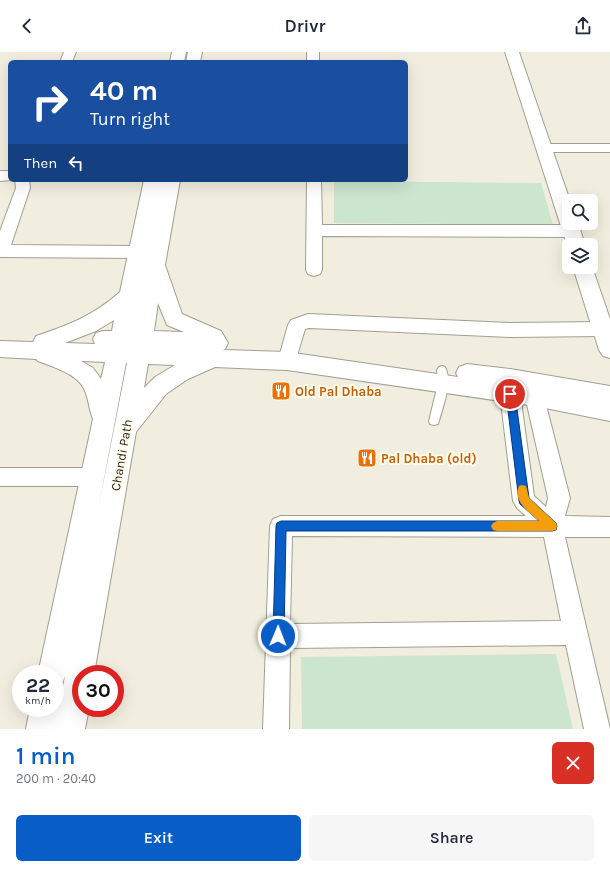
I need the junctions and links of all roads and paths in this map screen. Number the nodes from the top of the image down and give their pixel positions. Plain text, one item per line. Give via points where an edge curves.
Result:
1 (512, 52) edge
2 (544, 148) junction
3 (610, 148) edge
4 (22, 182) edge
5 (153, 182) edge
6 (171, 182) edge
7 (314, 182) edge
8 (314, 230) junction
9 (573, 238) edge
10 (1, 251) edge
11 (138, 252) junction
12 (156, 265) junction
13 (314, 270) dead end
14 (585, 274) edge
15 (129, 296) junction
16 (603, 329) junction
17 (0, 344) edge
18 (39, 346) junction
19 (130, 346) junction
20 (610, 348) edge
21 (0, 349) edge
22 (223, 350) junction
23 (289, 354) junction
24 (442, 377) junction
25 (510, 386) junction
26 (533, 390) junction
27 (610, 395) edge
28 (610, 411) edge
29 (434, 421) dead end
30 (104, 422) junction
31 (126, 430) junction
32 (0, 477) edge
33 (92, 477) junction
34 (552, 526) junction
35 (610, 527) edge
36 (576, 633) junction
37 (278, 636) junction
38 (54, 665) edge
39 (43, 717) edge
40 (41, 729) edge
41 (70, 729) edge
42 (276, 729) edge
43 (597, 729) edge

1 - 2 main road
2 - 3 street
2 - 9 main road
4 - 10 street via 23,188
5 - 11 main road, Chandi Path
6 - 12 main road, Chandi Path
7 - 8 street
8 - 9 street
8 - 13 street
10 - 11 street
11 - 15 main road, Chandi Path
12 - 19 main road, Chandi Path
12 - 22 main road via 174,318
14 - 16 main road
15 - 18 main road via 89,326
15 - 19 main road, Chandi Path
16 - 20 main road
16 - 23 street via 510,330 308,320 297,325
17 - 18 main road
18 - 19 main road
18 - 21 main road
18 - 30 main road via 88,376 97,390
19 - 22 main road
19 - 30 main road, Chandi Path
19 - 31 main road, Chandi Path
22 - 23 main road
22 - 31 main road via 164,383 146,401
23 - 24 main road
24 - 25 main road
24 - 29 lane
25 - 26 main road
25 - 34 street via 524,501
26 - 27 main road
26 - 28 main road
26 - 34 street via 559,498
30 - 33 main road, Chandi Path
31 - 41 main road, Chandi Path
32 - 33 street
33 - 38 main road, Chandi Path
34 - 35 street
34 - 36 street
34 - 37 street via 281,526
36 - 37 street
36 - 43 street
37 - 42 street
39 - 40 main road

